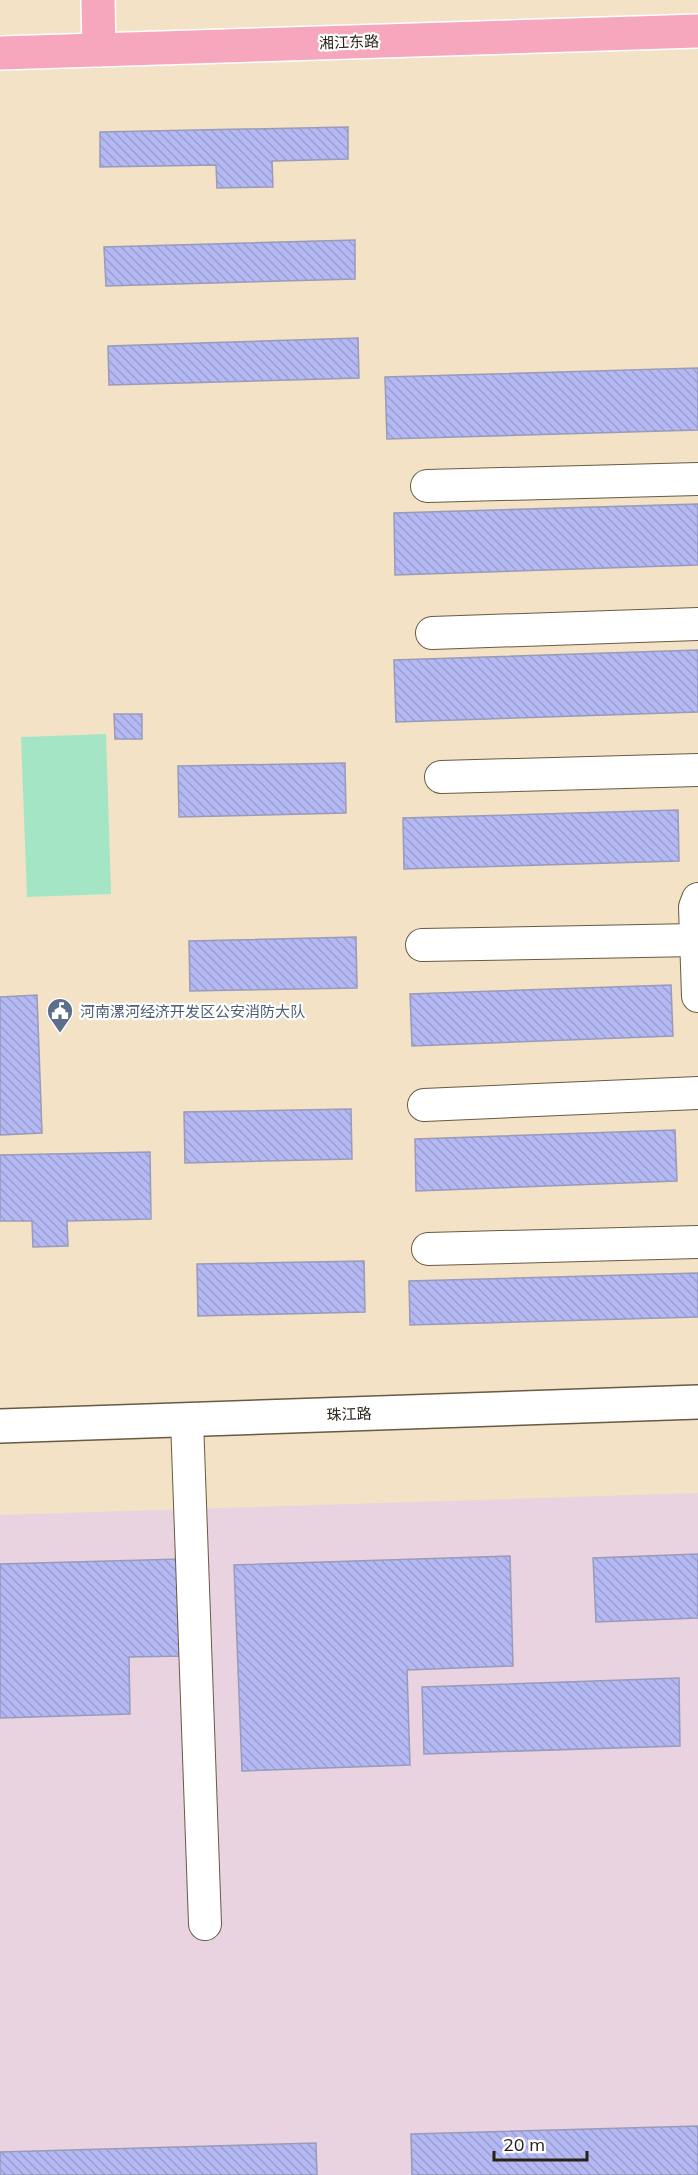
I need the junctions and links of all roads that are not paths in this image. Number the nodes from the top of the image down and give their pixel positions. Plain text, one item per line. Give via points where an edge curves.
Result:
1 (98, 0) edge
2 (698, 31) edge
3 (99, 50) junction
4 (0, 53) edge
5 (698, 479) edge
6 (427, 486) dead end
7 (698, 624) edge
8 (432, 633) dead end
9 (698, 770) edge
10 (441, 777) dead end
11 (698, 899) edge
12 (696, 940) junction
13 (422, 945) dead end
14 (698, 996) edge
15 (698, 1093) edge
16 (424, 1106) dead end
17 (698, 1242) edge
18 (428, 1249) dead end
19 (698, 1402) edge
20 (187, 1420) junction
21 (0, 1426) edge
22 (205, 1924) dead end

1 - 3 main road
2 - 3 main road, 湘江东路
3 - 4 main road, 湘江东路
5 - 6 street
7 - 8 street
9 - 10 street
11 - 12 street
12 - 13 street
12 - 14 street
15 - 16 street
17 - 18 street
19 - 20 street, 珠江路
20 - 21 street, 珠江路
20 - 22 street

